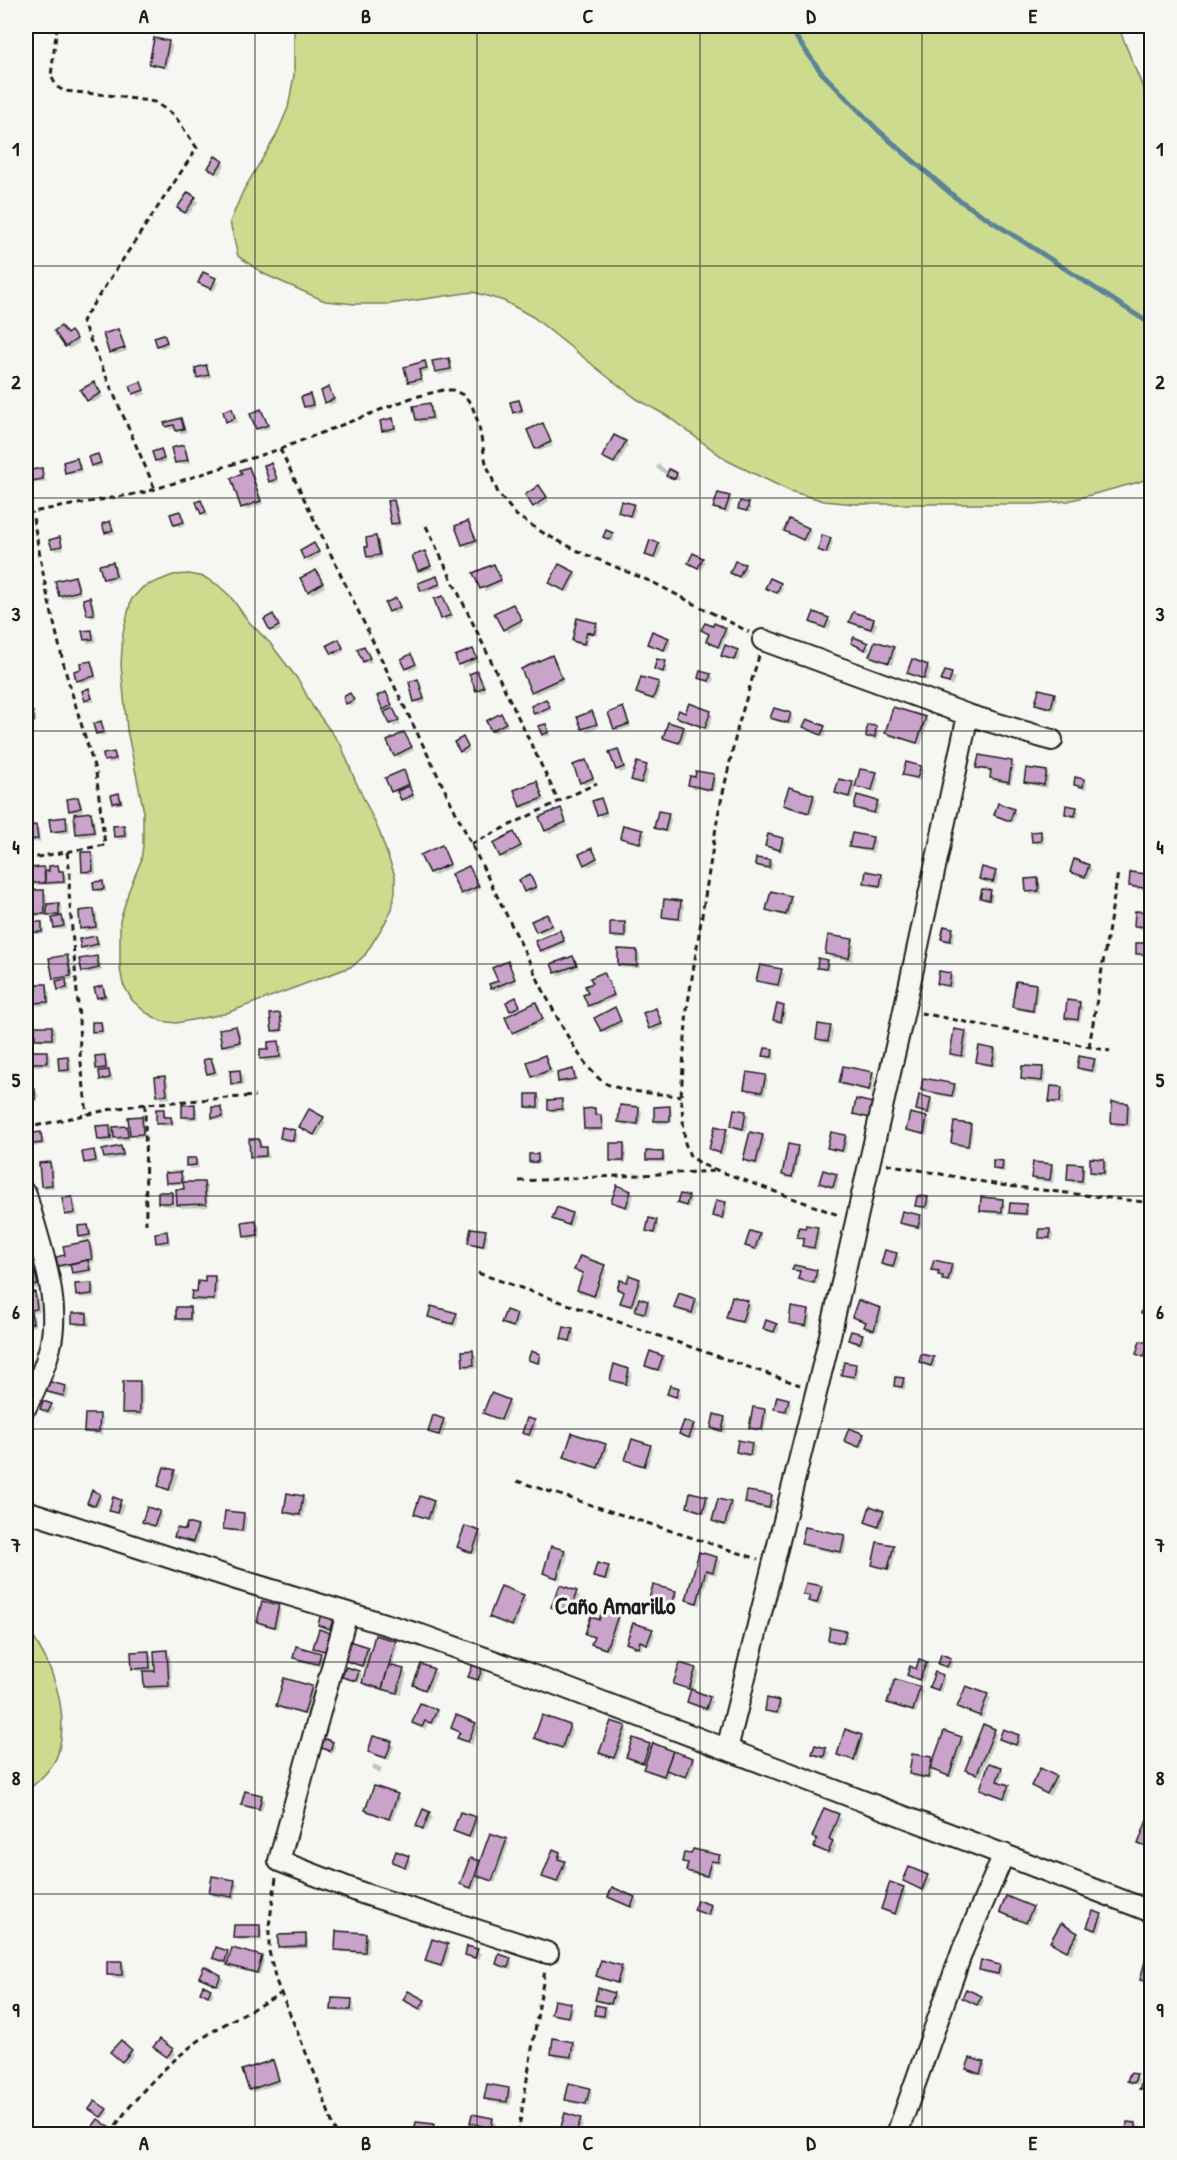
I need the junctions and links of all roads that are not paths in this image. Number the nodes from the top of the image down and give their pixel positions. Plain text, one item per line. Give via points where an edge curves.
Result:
1 (764, 640) road end
2 (968, 715) junction
3 (1052, 740) dead end
4 (26, 1194) edge
5 (26, 1407) edge
6 (26, 1511) edge
7 (347, 1613) junction
8 (727, 1749) junction
9 (1004, 1854) junction
10 (1152, 1912) edge
11 (548, 1953) road end
12 (897, 2134) edge

1 - 2 street
2 - 3 street
2 - 8 street via 817,1390
4 - 5 street via 46,1270 52,1311 50,1347
6 - 7 street
7 - 8 street via 421,1635
7 - 11 street via 279,1861 362,1893
8 - 9 street
9 - 10 street
9 - 12 street via 963,1949

